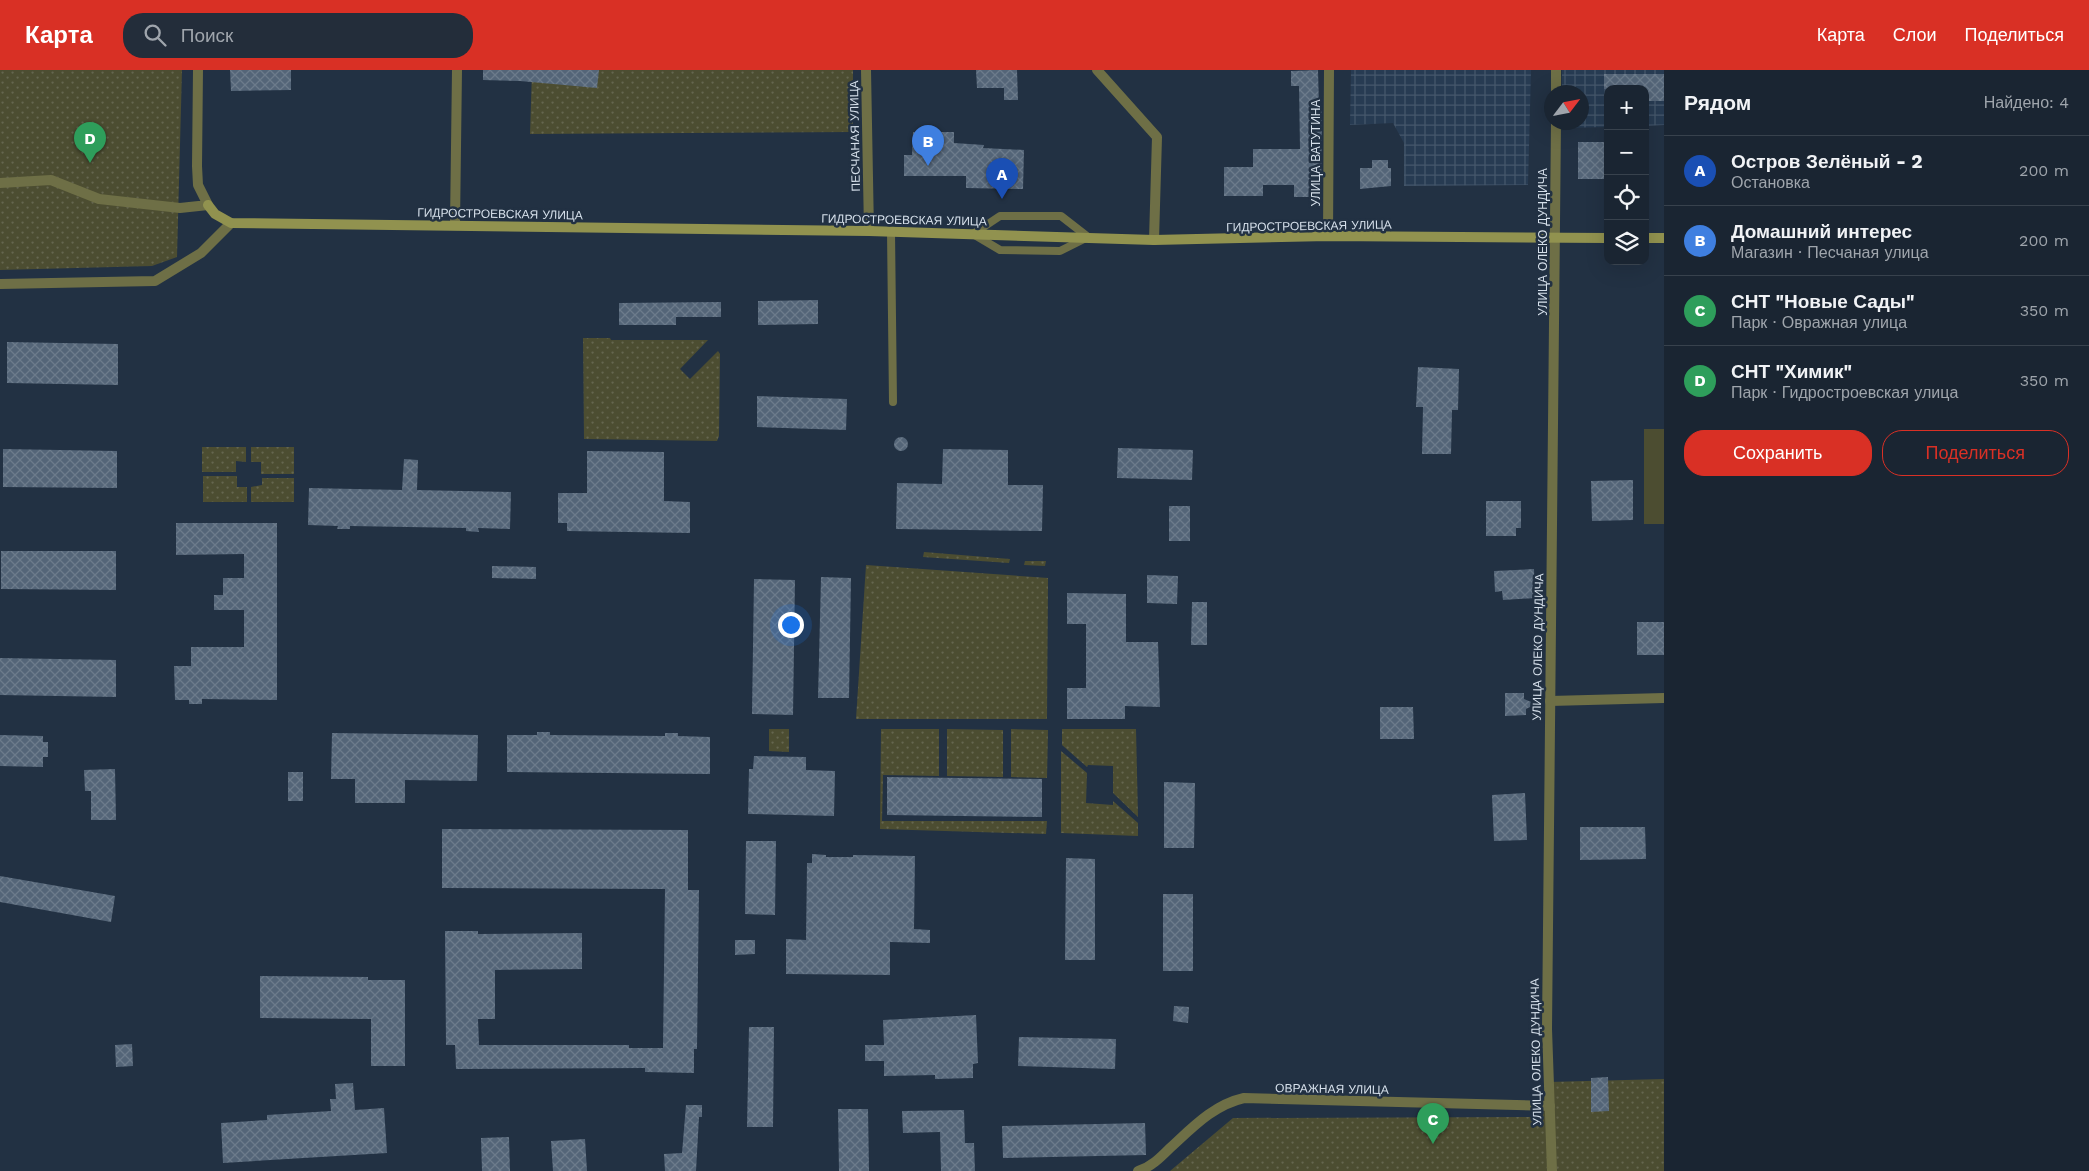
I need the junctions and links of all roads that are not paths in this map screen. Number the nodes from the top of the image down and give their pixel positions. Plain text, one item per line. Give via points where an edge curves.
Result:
1 (198, 70) edge
2 (457, 70) edge
3 (866, 70) edge
4 (1097, 70) edge
5 (1328, 70) edge
6 (1556, 70) edge
7 (1556, 85) edge
8 (1556, 130) edge
9 (0, 183) edge
10 (208, 205) junction
11 (231, 224) junction
12 (455, 224) junction
13 (869, 231) junction
14 (891, 232) junction
15 (973, 234) junction
16 (1328, 236) junction
17 (1088, 237) junction
18 (1556, 238) junction
19 (1604, 238) edge
20 (1649, 238) edge
21 (1664, 238) edge
22 (1154, 240) junction
23 (0, 284) edge
24 (893, 402) dead end
25 (1664, 698) edge
26 (1550, 701) junction
27 (1550, 1106) junction
28 (1144, 1170) edge
29 (1552, 1171) edge

1 - 10 street via 198,185
2 - 12 street
3 - 13 street, ПЕСЧАНАЯ УЛИЦА
4 - 22 street via 1157,137
5 - 16 street, УЛИЦА ВАТУТИНА
6 - 7 street
8 - 18 street, УЛИЦА ОЛЕКО ДУНДИЧА
9 - 10 street via 51,180 99,199 180,208
10 - 11 street
11 - 12 street, ГИДРОСТРОЕВСКАЯ УЛИЦА
11 - 23 street via 201,253 154,280
12 - 13 street, ГИДРОСТРОЕВСКАЯ УЛИЦА
13 - 14 street, ГИДРОСТРОЕВСКАЯ УЛИЦА
14 - 15 street, ГИДРОСТРОЕВСКАЯ УЛИЦА
14 - 24 lane
15 - 17 street, ГИДРОСТРОЕВСКАЯ УЛИЦА
15 - 17 lane via 1000,250 1060,252
15 - 17 lane via 1000,216 1061,216
16 - 18 street, ГИДРОСТРОЕВСКАЯ УЛИЦА
16 - 22 street, ГИДРОСТРОЕВСКАЯ УЛИЦА
17 - 22 street, ГИДРОСТРОЕВСКАЯ УЛИЦА
18 - 19 street, ГИДРОСТРОЕВСКАЯ УЛИЦА
18 - 26 street, УЛИЦА ОЛЕКО ДУНДИЧА
20 - 21 street
25 - 26 street
26 - 27 street, УЛИЦА ОЛЕКО ДУНДИЧА via 1546,1029
27 - 28 street, ОВРАЖНАЯ УЛИЦА via 1244,1098 1230,1101 1206,1115
27 - 29 street, УЛИЦА ОЛЕКО ДУНДИЧА

